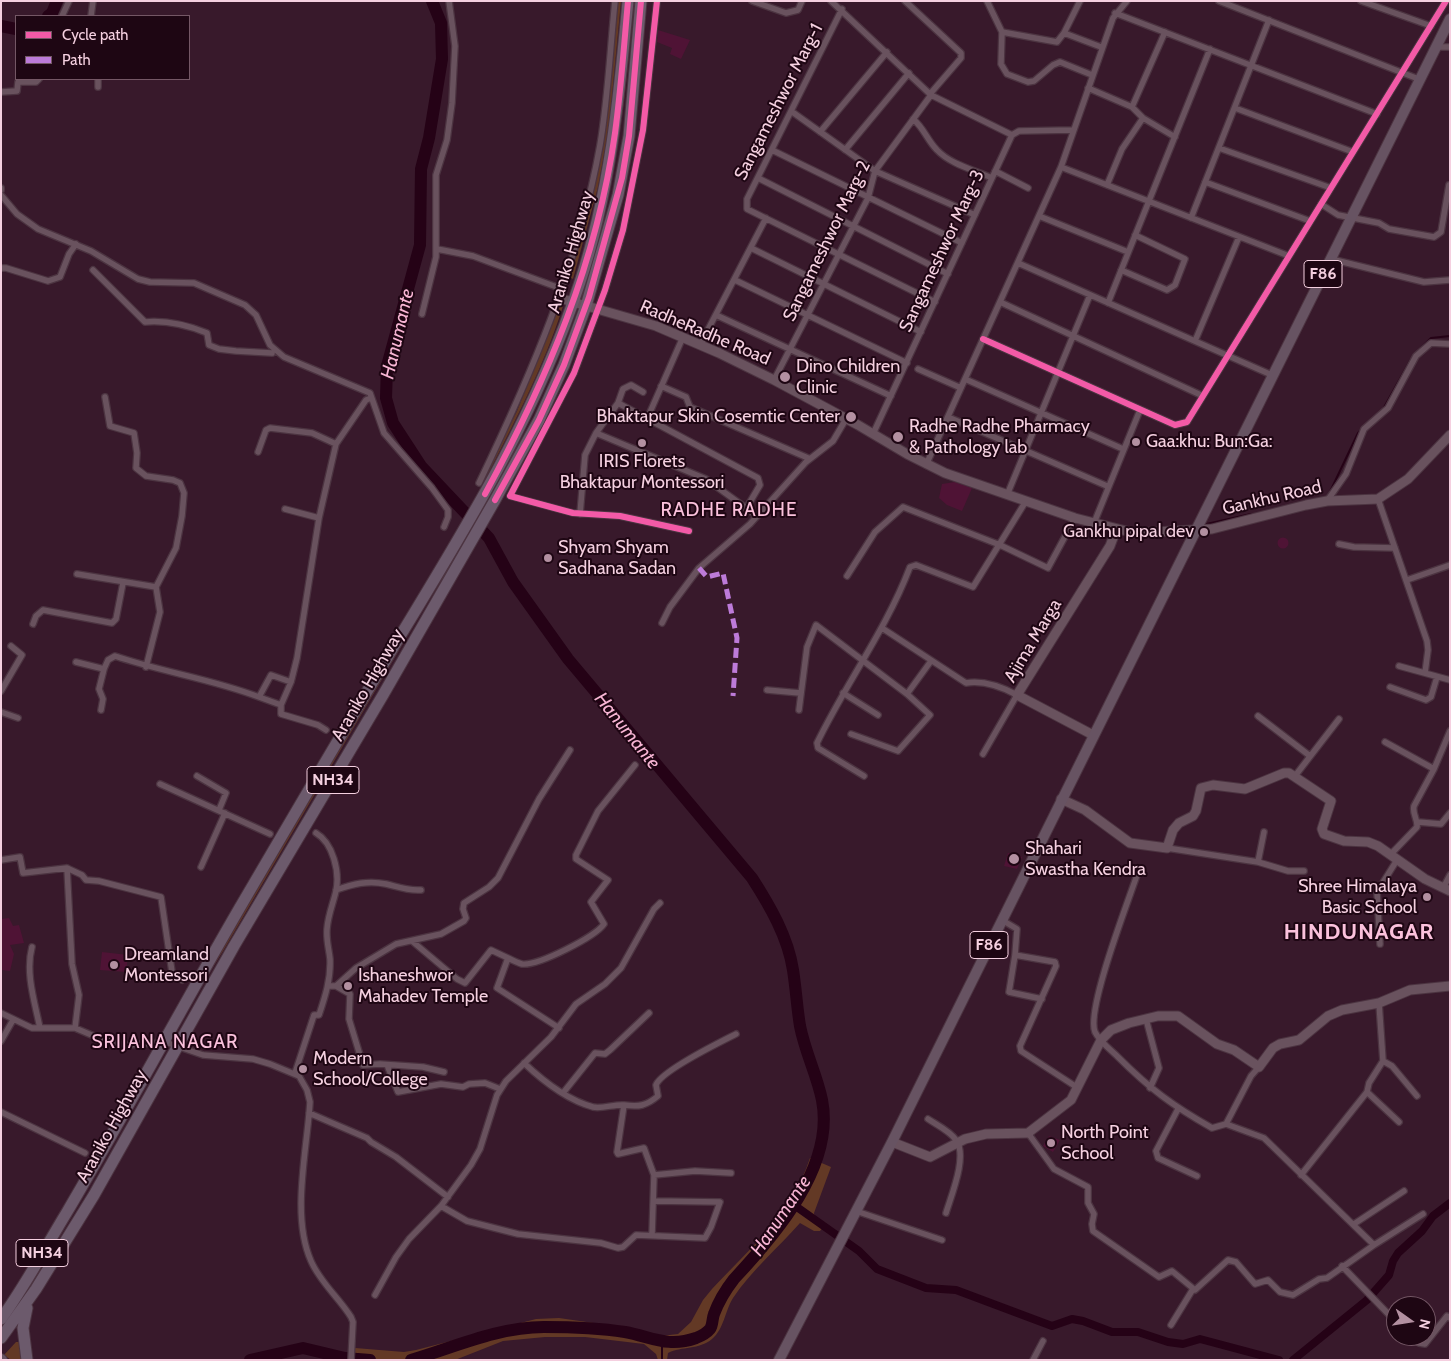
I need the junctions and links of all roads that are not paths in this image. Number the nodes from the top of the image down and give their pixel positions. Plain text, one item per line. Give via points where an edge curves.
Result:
1 (68, 1) edge
2 (93, 1) edge
3 (449, 1) edge
4 (615, 1) edge
5 (628, 1) edge
6 (641, 1) edge
7 (656, 1) edge
8 (752, 1) edge
9 (802, 1) edge
10 (832, 1) edge
11 (905, 1) edge
12 (987, 1) edge
13 (1080, 1) edge
14 (1127, 1) edge
15 (1220, 1) edge
16 (1361, 1) edge
17 (1446, 1) edge
18 (842, 9) junction
19 (1115, 13) junction
20 (62, 15) edge
21 (91, 15) edge
22 (1450, 19) edge
23 (1268, 20) junction
24 (1430, 26) junction
25 (1002, 32) junction
26 (1165, 32) junction
27 (1064, 33) junction
28 (1450, 46) edge
29 (1101, 47) junction
30 (1437, 47) junction
31 (1210, 50) junction
32 (887, 52) junction
33 (1251, 65) junction
34 (909, 73) junction
35 (1402, 73) junction
36 (1092, 75) junction
37 (38, 80) edge
38 (98, 80) edge
39 (1421, 80) junction
40 (98, 87) dead end
41 (1088, 88) junction
42 (1, 92) edge
43 (931, 94) junction
44 (1132, 108) junction
45 (1234, 108) junction
46 (791, 111) junction
47 (1377, 114) junction
48 (1144, 118) junction
49 (913, 120) junction
50 (1072, 130) junction
51 (820, 132) junction
52 (1012, 135) junction
53 (1175, 137) junction
54 (1219, 148) junction
55 (772, 150) junction
56 (845, 150) junction
57 (1353, 152) junction
58 (1061, 167) junction
59 (874, 170) junction
60 (995, 171) junction
61 (758, 178) junction
62 (992, 178) junction
63 (1206, 182) junction
64 (1107, 185) junction
65 (1449, 185) edge
66 (1028, 188) dead end
67 (1331, 188) junction
68 (1, 195) edge
69 (868, 198) junction
70 (1149, 202) junction
71 (1321, 204) junction
72 (975, 215) junction
73 (1039, 216) junction
74 (766, 218) junction
75 (1191, 218) junction
76 (1351, 218) junction
77 (1310, 221) junction
78 (853, 227) junction
79 (1135, 235) junction
80 (1239, 237) junction
81 (962, 243) junction
82 (76, 244) junction
83 (751, 248) junction
84 (437, 249) junction
85 (1128, 252) junction
86 (839, 254) junction
87 (1289, 256) junction
88 (1331, 259) junction
89 (1018, 263) junction
90 (1, 268) edge
91 (93, 270) dead end
92 (1121, 270) junction
93 (948, 274) junction
94 (735, 280) junction
95 (1450, 280) edge
96 (824, 283) junction
97 (561, 294) junction
98 (1090, 295) junction
99 (574, 302) junction
100 (935, 302) junction
101 (1000, 302) junction
102 (1108, 303) junction
103 (586, 306) junction
104 (598, 310) junction
105 (422, 314) dead end
106 (716, 315) junction
107 (808, 315) junction
108 (921, 332) junction
109 (1073, 335) junction
110 (683, 337) junction
111 (983, 339) junction
112 (1195, 341) junction
113 (1450, 344) edge
114 (700, 345) junction
115 (791, 348) junction
116 (272, 353) dead end
117 (1229, 355) junction
118 (906, 363) junction
119 (918, 369) dead end
120 (1058, 372) junction
121 (1274, 376) junction
122 (965, 379) junction
123 (774, 380) junction
124 (661, 386) junction
125 (961, 388) junction
126 (643, 392) dead end
127 (891, 396) junction
128 (1203, 396) junction
129 (105, 397) dead end
130 (371, 398) junction
131 (618, 403) junction
132 (1140, 410) junction
133 (1041, 413) junction
134 (948, 417) junction
135 (647, 418) junction
136 (846, 420) junction
137 (596, 433) junction
138 (873, 434) junction
139 (1450, 436) edge
140 (336, 444) junction
141 (1123, 449) junction
142 (1025, 451) junction
143 (258, 452) dead end
144 (806, 462) junction
145 (926, 465) junction
146 (478, 483) dead end
147 (1107, 486) junction
148 (1007, 494) junction
149 (1378, 499) junction
150 (1026, 501) junction
151 (1326, 501) junction
152 (747, 507) junction
153 (285, 509) dead end
154 (580, 514) junction
155 (757, 516) junction
156 (318, 518) junction
157 (1075, 518) junction
158 (1094, 523) junction
159 (444, 527) dead end
160 (1116, 530) junction
161 (1197, 530) junction
162 (689, 531) dead end
163 (1339, 544) dead end
164 (1000, 545) junction
165 (1395, 548) junction
166 (1450, 565) edge
167 (77, 574) dead end
168 (847, 576) dead end
169 (1407, 580) junction
170 (123, 583) junction
171 (156, 587) junction
172 (662, 623) dead end
173 (33, 624) dead end
174 (882, 628) junction
175 (12, 646) dead end
176 (864, 661) junction
177 (931, 661) junction
178 (76, 662) dead end
179 (1399, 666) dead end
180 (146, 667) junction
181 (104, 669) junction
182 (1424, 673) junction
183 (1437, 677) junction
184 (1450, 680) edge
185 (291, 682) junction
186 (1390, 687) dead end
187 (767, 690) dead end
188 (1, 691) edge
189 (800, 693) junction
190 (843, 693) junction
191 (907, 694) junction
192 (1017, 695) junction
193 (259, 697) junction
194 (281, 705) junction
195 (101, 710) dead end
196 (798, 710) dead end
197 (1, 712) edge
198 (878, 716) dead end
199 (1258, 716) dead end
200 (18, 718) dead end
201 (1339, 719) dead end
202 (326, 730) dead end
203 (1450, 730) edge
204 (851, 734) dead end
205 (1093, 735) junction
206 (1385, 742) dead end
207 (570, 750) dead end
208 (983, 754) dead end
209 (1310, 756) junction
210 (635, 765) dead end
211 (1434, 769) junction
212 (197, 776) dead end
213 (864, 776) dead end
214 (1294, 776) junction
215 (160, 784) dead end
216 (1061, 800) junction
217 (219, 810) junction
218 (225, 813) junction
219 (1450, 813) edge
220 (1418, 822) junction
221 (1264, 832) dead end
222 (316, 833) dead end
223 (270, 834) dead end
224 (1167, 848) junction
225 (1394, 857) junction
226 (1, 860) edge
227 (1258, 862) junction
228 (201, 867) dead end
229 (67, 868) junction
230 (1304, 871) dead end
231 (1137, 875) dead end
232 (1450, 875) edge
233 (1446, 889) edge
234 (336, 890) junction
235 (421, 890) dead end
236 (660, 903) dead end
237 (1002, 920) junction
238 (412, 941) junction
239 (1380, 944) dead end
240 (32, 947) dead end
241 (1015, 955) junction
242 (508, 958) junction
243 (182, 980) dead end
244 (329, 986) junction
245 (336, 986) junction
246 (1450, 986) edge
247 (1042, 999) junction
248 (1379, 1003) junction
249 (649, 1013) dead end
250 (1, 1014) edge
251 (1146, 1019) junction
252 (13, 1020) junction
253 (40, 1028) junction
254 (75, 1028) junction
255 (559, 1028) junction
256 (736, 1034) dead end
257 (1101, 1040) junction
258 (1, 1041) edge
259 (166, 1042) junction
260 (178, 1045) junction
261 (1383, 1061) junction
262 (524, 1063) junction
263 (387, 1064) junction
264 (1259, 1067) junction
265 (444, 1072) dead end
266 (295, 1073) junction
267 (1078, 1088) junction
268 (1150, 1088) junction
269 (500, 1089) junction
270 (1367, 1092) junction
271 (563, 1093) junction
272 (1417, 1096) dead end
273 (624, 1105) junction
274 (1178, 1109) junction
275 (1, 1112) edge
276 (309, 1113) junction
277 (928, 1118) dead end
278 (1399, 1122) dead end
279 (1226, 1124) junction
280 (1028, 1133) junction
281 (892, 1142) junction
282 (958, 1142) junction
283 (85, 1153) dead end
284 (731, 1173) dead end
285 (654, 1175) junction
286 (1301, 1175) junction
287 (1197, 1176) dead end
288 (1404, 1191) dead end
289 (448, 1197) junction
290 (655, 1201) junction
291 (441, 1206) junction
292 (856, 1211) junction
293 (946, 1213) dead end
294 (1423, 1214) dead end
295 (1354, 1224) junction
296 (652, 1236) junction
297 (942, 1240) dead end
298 (1374, 1245) junction
299 (1342, 1266) junction
300 (36, 1289) junction
301 (1193, 1289) junction
302 (375, 1296) dead end
303 (1386, 1312) edge
304 (1449, 1315) edge
305 (1, 1319) edge
306 (1171, 1325) dead end
307 (1436, 1331) edge
308 (1, 1338) edge
309 (1043, 1341) dead end
310 (27, 1360) edge
311 (351, 1360) edge
312 (779, 1360) edge
313 (1033, 1360) edge

1 - 20 street
2 - 21 street
3 - 84 street via 455,31 455,65 448,131 436,175
4 - 97 street via 600,144
5 - 99 highway, Araniko Highway / NH34 via 615,133 589,251
6 - 103 highway, Araniko Highway / NH34 via 622,178
7 - 104 street via 638,163 623,230
8 - 9 street via 786,13 798,10
10 - 18 street
11 - 43 street, Sangameshwor Marg-2 via 961,53 961,58
12 - 25 street
13 - 27 street
14 - 19 street
15 - 23 street
16 - 24 street
17 - 24 street
18 - 32 street
18 - 46 street, Sangameshwor Marg-1
19 - 26 street
19 - 29 street
22 - 30 main road, F86
23 - 33 street
23 - 35 street
24 - 35 street
25 - 27 street via 1057,42
25 - 36 street via 1001,64 1007,74 1034,81 1060,62
26 - 31 street
26 - 44 street
27 - 29 street
28 - 30 street
29 - 36 street
30 - 39 main road, F86
31 - 33 street
31 - 53 street
32 - 34 street
32 - 51 street
33 - 45 street
33 - 47 street
34 - 43 street
34 - 56 street
35 - 39 street
35 - 47 street
36 - 41 street
37 - 42 street via 18,82 17,91
38 - 40 street
39 - 76 main road, F86
41 - 44 street
41 - 50 street
43 - 49 street, Sangameshwor Marg-2
43 - 52 street
44 - 48 street
45 - 54 street
45 - 57 street
46 - 51 street
46 - 55 street, Sangameshwor Marg-1
47 - 57 street
48 - 53 street
48 - 64 street via 1122,150
49 - 59 street, Sangameshwor Marg-2
49 - 62 street via 925,131 935,149
50 - 52 street via 1019,131
50 - 58 street
51 - 56 street
52 - 60 street, Sangameshwor Marg-3
53 - 70 street
54 - 63 street
54 - 67 street
55 - 61 street, Sangameshwor Marg-1
55 - 69 street
56 - 59 street
57 - 67 street
58 - 64 street
58 - 73 street
59 - 69 street, Sangameshwor Marg-2
59 - 72 street
60 - 62 street, Sangameshwor Marg-3
60 - 66 street
61 - 74 street, Sangameshwor Marg-1 via 747,199 747,209
61 - 78 street
62 - 72 street, Sangameshwor Marg-3
63 - 75 street
63 - 77 street
64 - 70 street
65 - 76 street via 1441,232 1434,237
67 - 71 street
68 - 82 street via 17,214 38,229
69 - 78 street, Sangameshwor Marg-2
69 - 81 street
70 - 75 street
70 - 79 street
71 - 76 street
71 - 77 street
72 - 81 street, Sangameshwor Marg-3
73 - 85 street
73 - 89 street
74 - 83 street
74 - 86 street
75 - 80 street
76 - 88 main road, F86
77 - 87 street
78 - 86 street, Sangameshwor Marg-2
78 - 93 street
79 - 85 street
79 - 92 street via 1184,258 1175,285 1167,290
80 - 87 street
80 - 112 street
81 - 93 street, Sangameshwor Marg-3
82 - 90 street via 60,277 48,281
82 - 130 street via 138,279 194,283 245,305 256,315 270,345 284,357 370,393
83 - 94 street
83 - 96 street
84 - 97 street via 473,256
84 - 105 street
85 - 92 street
86 - 96 street, Sangameshwor Marg-2
86 - 100 street
87 - 117 street
88 - 95 street via 1424,282
88 - 121 main road, F86
89 - 98 street
89 - 101 street
91 - 116 street via 146,322 187,325 207,333 209,345 219,349
92 - 102 street
93 - 100 street, Sangameshwor Marg-3
94 - 106 street
94 - 107 street
96 - 107 street, Sangameshwor Marg-2
96 - 108 street
97 - 99 main road, RadheRadhe Road
97 - 146 street via 513,413
98 - 102 street
98 - 109 street
99 - 103 main road, RadheRadhe Road
99 - 259 highway, Araniko Highway / NH34 via 540,387 485,494 242,904
100 - 108 street, Sangameshwor Marg-3
101 - 109 street
101 - 111 street
102 - 112 street
103 - 104 main road, RadheRadhe Road
103 - 260 highway, Araniko Highway / NH34 via 546,406 496,500
104 - 110 main road, RadheRadhe Road via 632,318
104 - 154 street via 568,387 510,496
106 - 114 street
106 - 115 street
107 - 115 street, Sangameshwor Marg-2
107 - 118 street
108 - 118 street, Sangameshwor Marg-3
109 - 120 street
109 - 128 street
110 - 114 main road, RadheRadhe Road
110 - 124 street
111 - 120 street
111 - 122 street
112 - 117 street
113 - 151 street via 1431,343 1416,356 1388,408 1364,430 1346,474
114 - 123 main road, RadheRadhe Road
115 - 123 street, Sangameshwor Marg-2
115 - 127 street
117 - 121 street
117 - 128 street
118 - 127 street, Sangameshwor Marg-3
119 - 125 street
120 - 132 street
120 - 133 street
121 - 161 main road, F86
122 - 125 street
122 - 133 street
123 - 136 main road, RadheRadhe Road
124 - 135 street
124 - 144 street via 686,397 690,407 808,458
125 - 134 street
126 - 131 street via 627,386
127 - 138 street, Sangameshwor Marg-3
128 - 132 street via 1183,425 1175,425
129 - 171 street via 110,426 134,433 136,468 146,476 173,480 184,489 176,548
130 - 140 street via 366,400
130 - 159 street via 384,433 448,510
131 - 135 street
131 - 137 street
132 - 141 street
133 - 141 street
133 - 142 street
134 - 142 street
134 - 145 street
135 - 152 street via 758,478 760,486
136 - 138 main road, RadheRadhe Road
136 - 144 street via 833,441
137 - 152 street via 706,479
137 - 154 street via 584,462
138 - 145 main road, RadheRadhe Road
139 - 149 main road via 1408,479
140 - 143 street via 312,433 270,428 266,430
140 - 156 street
141 - 147 street
142 - 147 street
142 - 148 street
144 - 155 street
145 - 148 main road, RadheRadhe Road
147 - 158 street
148 - 150 main road, RadheRadhe Road
149 - 151 main road, Gankhu Road
149 - 165 street
150 - 157 main road, RadheRadhe Road
150 - 164 street
151 - 161 main road, Gankhu Road
152 - 155 street
153 - 156 street
154 - 162 street via 620,516
155 - 172 street via 699,568
156 - 185 street via 302,632
157 - 158 main road, RadheRadhe Road
157 - 164 street via 1048,568
158 - 160 main road, RadheRadhe Road
160 - 161 main road, RadheRadhe Road via 1143,533
160 - 192 main road, Ajima Marga via 1110,546
161 - 205 main road, F86
163 - 165 street
164 - 168 street via 903,507 875,532
164 - 174 street via 973,587 916,566 910,568
165 - 169 street
166 - 169 street
167 - 170 street
169 - 182 street via 1427,641
170 - 171 street
170 - 173 street via 116,619 112,624 43,610
171 - 180 street via 160,612
174 - 176 street
174 - 177 street
175 - 188 street via 22,655
176 - 189 street via 816,625 807,647
176 - 190 street
176 - 191 street
177 - 191 street
177 - 192 street via 966,683 976,682
178 - 181 street
179 - 182 street
180 - 181 street via 114,656
180 - 193 street via 218,682
181 - 195 street via 99,689 103,699
182 - 183 street
183 - 184 street
183 - 186 street via 1431,697 1426,700
185 - 193 street via 271,675
185 - 194 street
187 - 189 street
189 - 196 street
190 - 198 street
190 - 213 street via 817,746
191 - 204 street via 930,716 898,750
192 - 205 main road, Ajima Marga
192 - 208 street
193 - 194 street
194 - 202 street via 280,714
197 - 200 street
199 - 209 street
201 - 209 street
203 - 211 street
205 - 216 main road, F86
206 - 211 street
207 - 238 street via 539,798 498,878 464,903 464,921 441,934
209 - 214 street
210 - 242 street via 598,811 576,855 576,859 608,880 591,902 604,924 576,945 533,962 523,964
211 - 220 street via 1414,806
212 - 217 street via 226,793
214 - 224 main road via 1284,773 1245,789 1213,785 1201,788 1196,811 1179,823
214 - 225 main road via 1331,801 1322,829 1324,834 1344,842 1368,842
215 - 217 street
216 - 224 main road via 1085,810 1130,843
216 - 237 main road, F86
217 - 218 street
218 - 223 street
218 - 228 street
219 - 220 street via 1441,824
220 - 225 street
221 - 227 street
222 - 234 street via 324,838 333,854
224 - 227 street
225 - 233 main road
225 - 239 street via 1377,892
226 - 229 street via 20,857 22,873
227 - 230 street via 1288,871
229 - 243 street via 82,874 86,880 161,897 172,972
229 - 254 street via 72,964 79,996
231 - 257 street via 1097,996 1094,1031
232 - 233 street
234 - 235 street via 355,883
234 - 244 street via 327,928
236 - 255 street via 621,968 576,1004
237 - 241 street via 1017,929
237 - 281 main road, F86
238 - 242 street via 465,983 491,950
238 - 245 street via 396,944 376,954
240 - 253 street via 30,977
241 - 247 street via 1009,992
241 - 247 street via 1055,962 1054,973
242 - 255 street via 497,988
244 - 245 street
244 - 266 street via 319,1016 314,1015
245 - 263 street via 350,994 350,1026 363,1065
246 - 248 main road via 1410,990
247 - 267 street via 1020,1051
248 - 261 street
248 - 264 main road via 1328,1016 1299,1040 1273,1048
249 - 271 street via 610,1050 604,1054 594,1053
250 - 252 street
251 - 257 main road via 1111,1030
251 - 264 main road via 1178,1016 1217,1044 1234,1050
251 - 268 street via 1159,1068
252 - 253 street via 24,1026
252 - 258 street
253 - 254 street
254 - 259 street via 100,1039 127,1045
255 - 262 street
256 - 273 street via 659,1079 656,1085 658,1096 653,1100 638,1107
257 - 267 main road
257 - 268 street
259 - 260 street
259 - 305 highway, Araniko Highway / NH34 via 29,1278
260 - 266 street via 203,1055 253,1059
260 - 300 highway, Araniko Highway / NH34 via 94,1195
261 - 270 street
261 - 272 street via 1392,1066
262 - 269 street
262 - 271 street
263 - 265 street
263 - 269 street via 398,1092 441,1084 463,1087 485,1083
264 - 279 street
266 - 276 street via 308,1095
267 - 280 main road via 1062,1108
268 - 274 street
269 - 289 street via 480,1149
270 - 278 street
270 - 286 street
271 - 273 street via 595,1108
273 - 285 street via 618,1154 644,1148
274 - 279 street via 1212,1128
274 - 287 street via 1156,1154 1158,1158
275 - 283 street
276 - 289 street via 367,1138
276 - 311 street via 302,1202 303,1236 312,1263 351,1317
277 - 282 street
279 - 286 street via 1264,1138
280 - 282 main road via 986,1134
280 - 301 street via 1054,1169 1088,1187 1088,1202 1094,1214 1093,1231 1159,1277 1172,1271
281 - 282 main road via 928,1157
281 - 292 main road, F86
282 - 293 street via 960,1165
284 - 285 street via 695,1171
285 - 290 street
286 - 295 street
288 - 295 street
289 - 291 street
290 - 296 street
290 - 296 street via 720,1202 704,1238
291 - 296 street via 467,1222 518,1234 601,1243 618,1248 636,1235
291 - 302 street via 405,1245
292 - 297 street
292 - 312 main road, F86
294 - 298 street
295 - 298 street
298 - 299 street
299 - 301 street via 1293,1296 1280,1292 1268,1280 1255,1284 1241,1267 1228,1260
299 - 303 street
300 - 308 highway, Araniko Highway / NH34
300 - 310 highway via 24,1317
301 - 306 street
304 - 307 street
309 - 313 street

